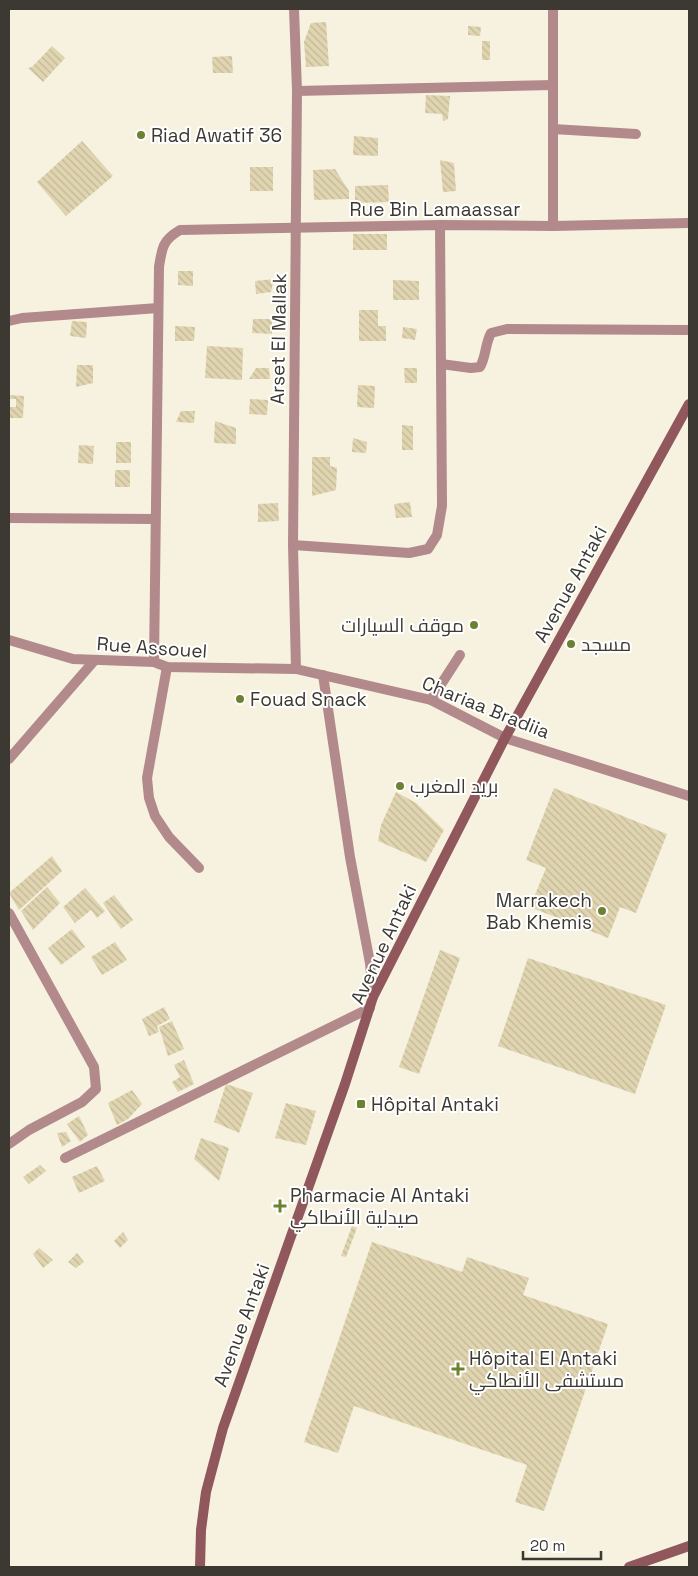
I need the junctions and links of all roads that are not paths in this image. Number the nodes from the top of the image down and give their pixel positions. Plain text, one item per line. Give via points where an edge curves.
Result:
1 (294, 9) edge
2 (553, 9) edge
3 (553, 86) junction
4 (297, 91) junction
5 (553, 129) junction
6 (636, 134) dead end
7 (689, 223) edge
8 (440, 224) junction
9 (553, 226) junction
10 (296, 229) junction
11 (158, 308) junction
12 (9, 322) edge
13 (689, 330) edge
14 (441, 364) junction
15 (689, 404) edge
16 (9, 518) edge
17 (155, 519) junction
18 (293, 545) junction
19 (9, 640) edge
20 (460, 655) dead end
21 (94, 661) junction
22 (154, 662) junction
23 (167, 667) junction
24 (296, 670) junction
25 (324, 675) junction
26 (431, 700) junction
27 (505, 738) junction
28 (9, 759) edge
29 (689, 796) edge
30 (199, 868) dead end
31 (9, 913) edge
32 (373, 997) junction
33 (370, 1008) junction
34 (9, 1144) edge
35 (64, 1158) dead end
36 (689, 1546) edge
37 (200, 1567) edge
38 (629, 1567) edge

1 - 4 street, Arset El Mallak
2 - 3 street
3 - 4 street
3 - 5 street
4 - 10 street, Arset El Mallak
5 - 6 street
5 - 9 street
7 - 9 street, Rue Bin Lamaassar
8 - 9 street, Rue Bin Lamaassar
8 - 10 street, Rue Bin Lamaassar
8 - 14 street
10 - 11 street, Rue Bin Lamaassar via 180,230 167,238 162,249
10 - 18 street, Arset El Mallak
11 - 12 street via 22,318
11 - 17 street
13 - 14 street via 507,329 491,333 480,366
14 - 18 street via 442,506 437,536 428,549 409,553
15 - 27 street, Avenue Antaki
16 - 17 street
17 - 22 street
18 - 24 street, Arset El Mallak
19 - 21 street, Rue Assouel via 73,659
20 - 26 street
21 - 22 street, Rue Assouel
21 - 28 street
22 - 23 street, Rue Assouel
23 - 24 street, Rue Assouel
23 - 30 street via 147,778 149,798 155,816 169,837
24 - 25 street, Chariaa Bradiia
25 - 26 street, Chariaa Bradiia
25 - 32 street
26 - 27 street, Chariaa Bradiia
27 - 29 street, Chariaa Bradiia
27 - 32 street, Avenue Antaki
31 - 34 street via 94,1066 96,1089 82,1102
32 - 33 street, Avenue Antaki
33 - 35 street
33 - 37 street, Avenue Antaki via 223,1428 206,1492
36 - 38 street

